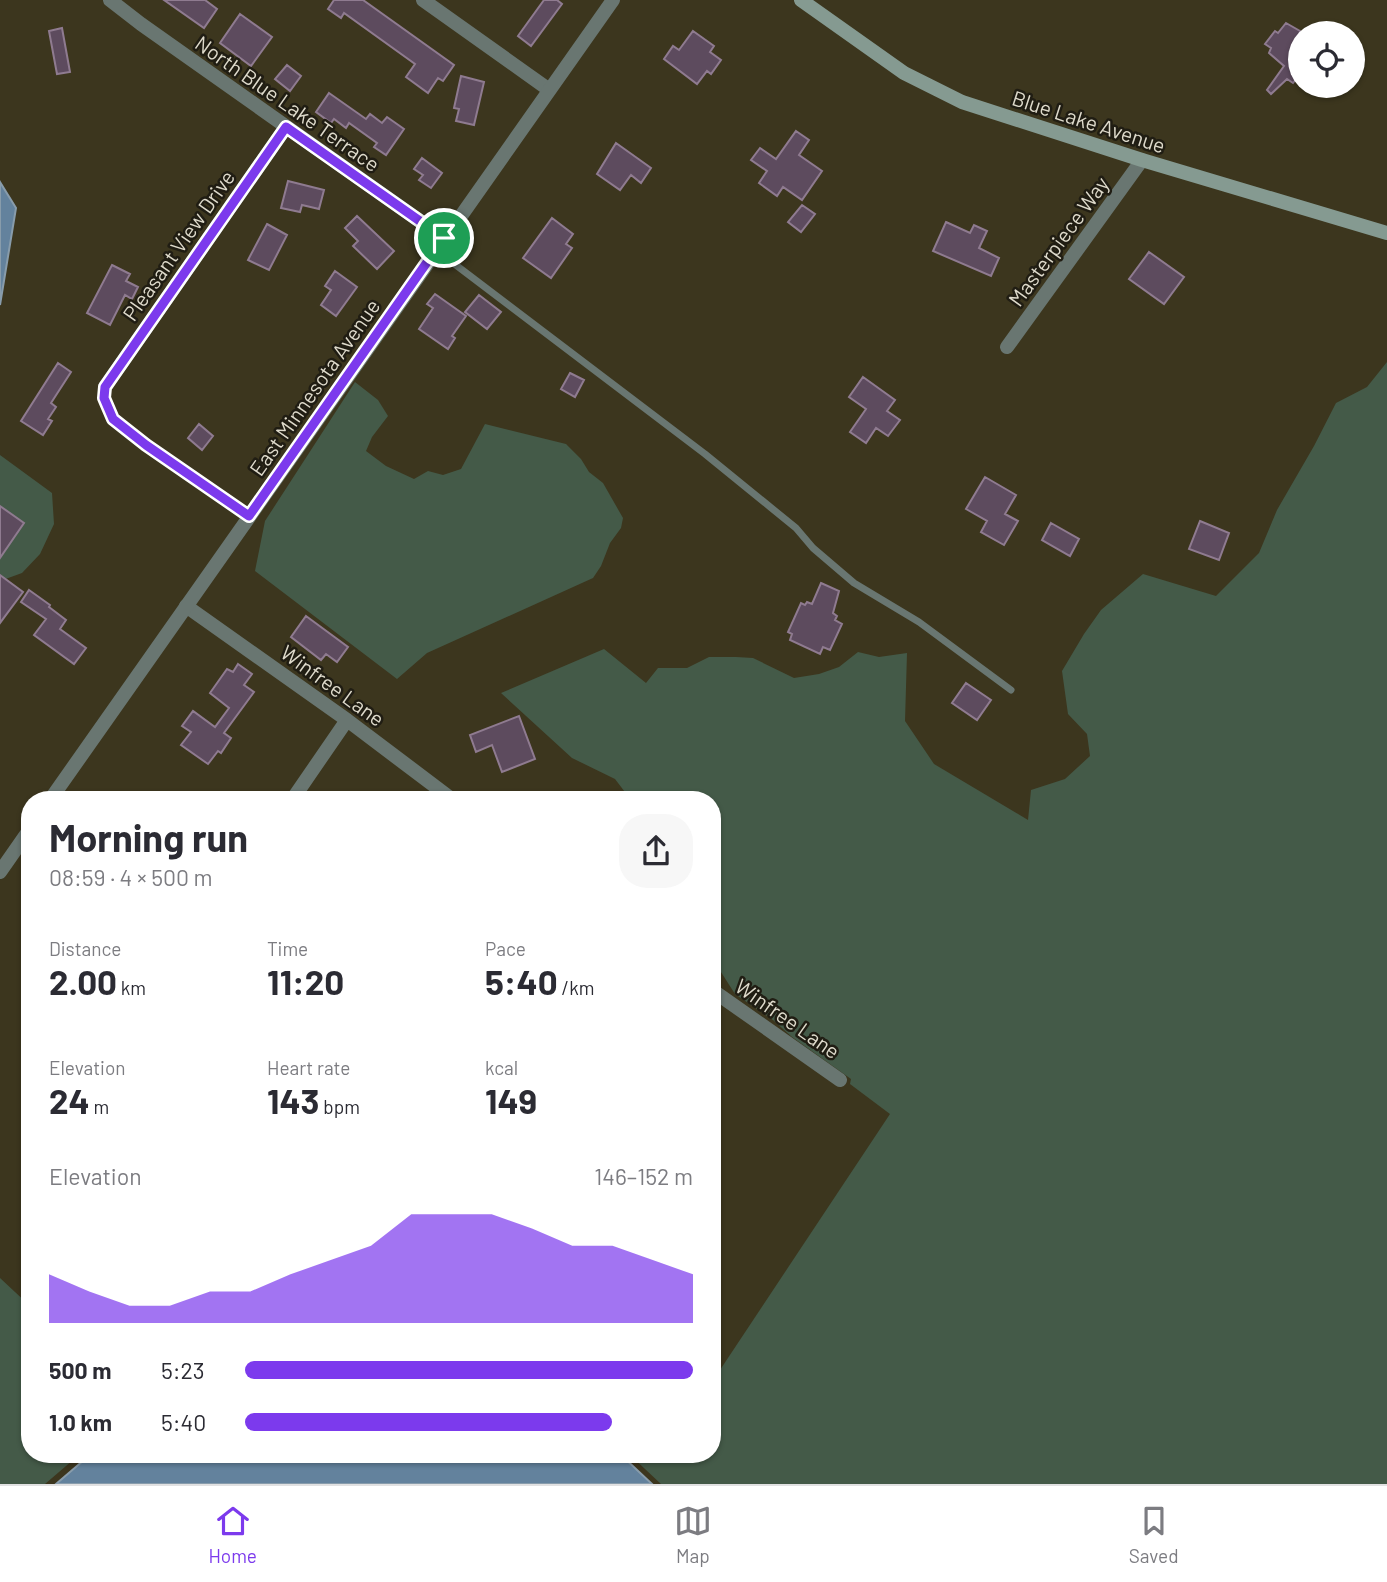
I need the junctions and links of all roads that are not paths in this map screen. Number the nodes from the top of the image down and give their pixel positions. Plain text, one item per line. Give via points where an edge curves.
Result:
1 (110, 0) edge
2 (423, 0) edge
3 (613, 0) edge
4 (801, 0) edge
5 (548, 89) junction
6 (286, 127) junction
7 (1142, 160) junction
8 (1387, 233) edge
9 (440, 244) junction
10 (1007, 347) dead end
11 (105, 387) joint
12 (249, 516) junction
13 (186, 606) junction
14 (1011, 690) dead end
15 (347, 720) junction
16 (56, 791) edge
17 (298, 791) edge
18 (441, 791) edge
19 (21, 842) edge
20 (0, 872) edge
21 (721, 996) edge
22 (840, 1080) dead end

1 - 6 street, North Blue Lake Terrace
2 - 5 street
3 - 5 street, East Minnesota Avenue
4 - 7 main road, Blue Lake Avenue via 904,73 942,94
5 - 9 street, East Minnesota Avenue
6 - 9 street, North Blue Lake Terrace
6 - 11 street, Pleasant View Drive
7 - 8 main road, Blue Lake Avenue
7 - 10 street, Masterpiece Way
9 - 12 street, East Minnesota Avenue
9 - 14 lane via 796,528 854,583 919,622
11 - 12 lane via 104,398 113,419
12 - 13 street, East Minnesota Avenue
13 - 15 street, Winfree Lane
13 - 16 street, East Minnesota Avenue
15 - 17 street
15 - 18 street, Winfree Lane
19 - 20 street
21 - 22 street, Winfree Lane

